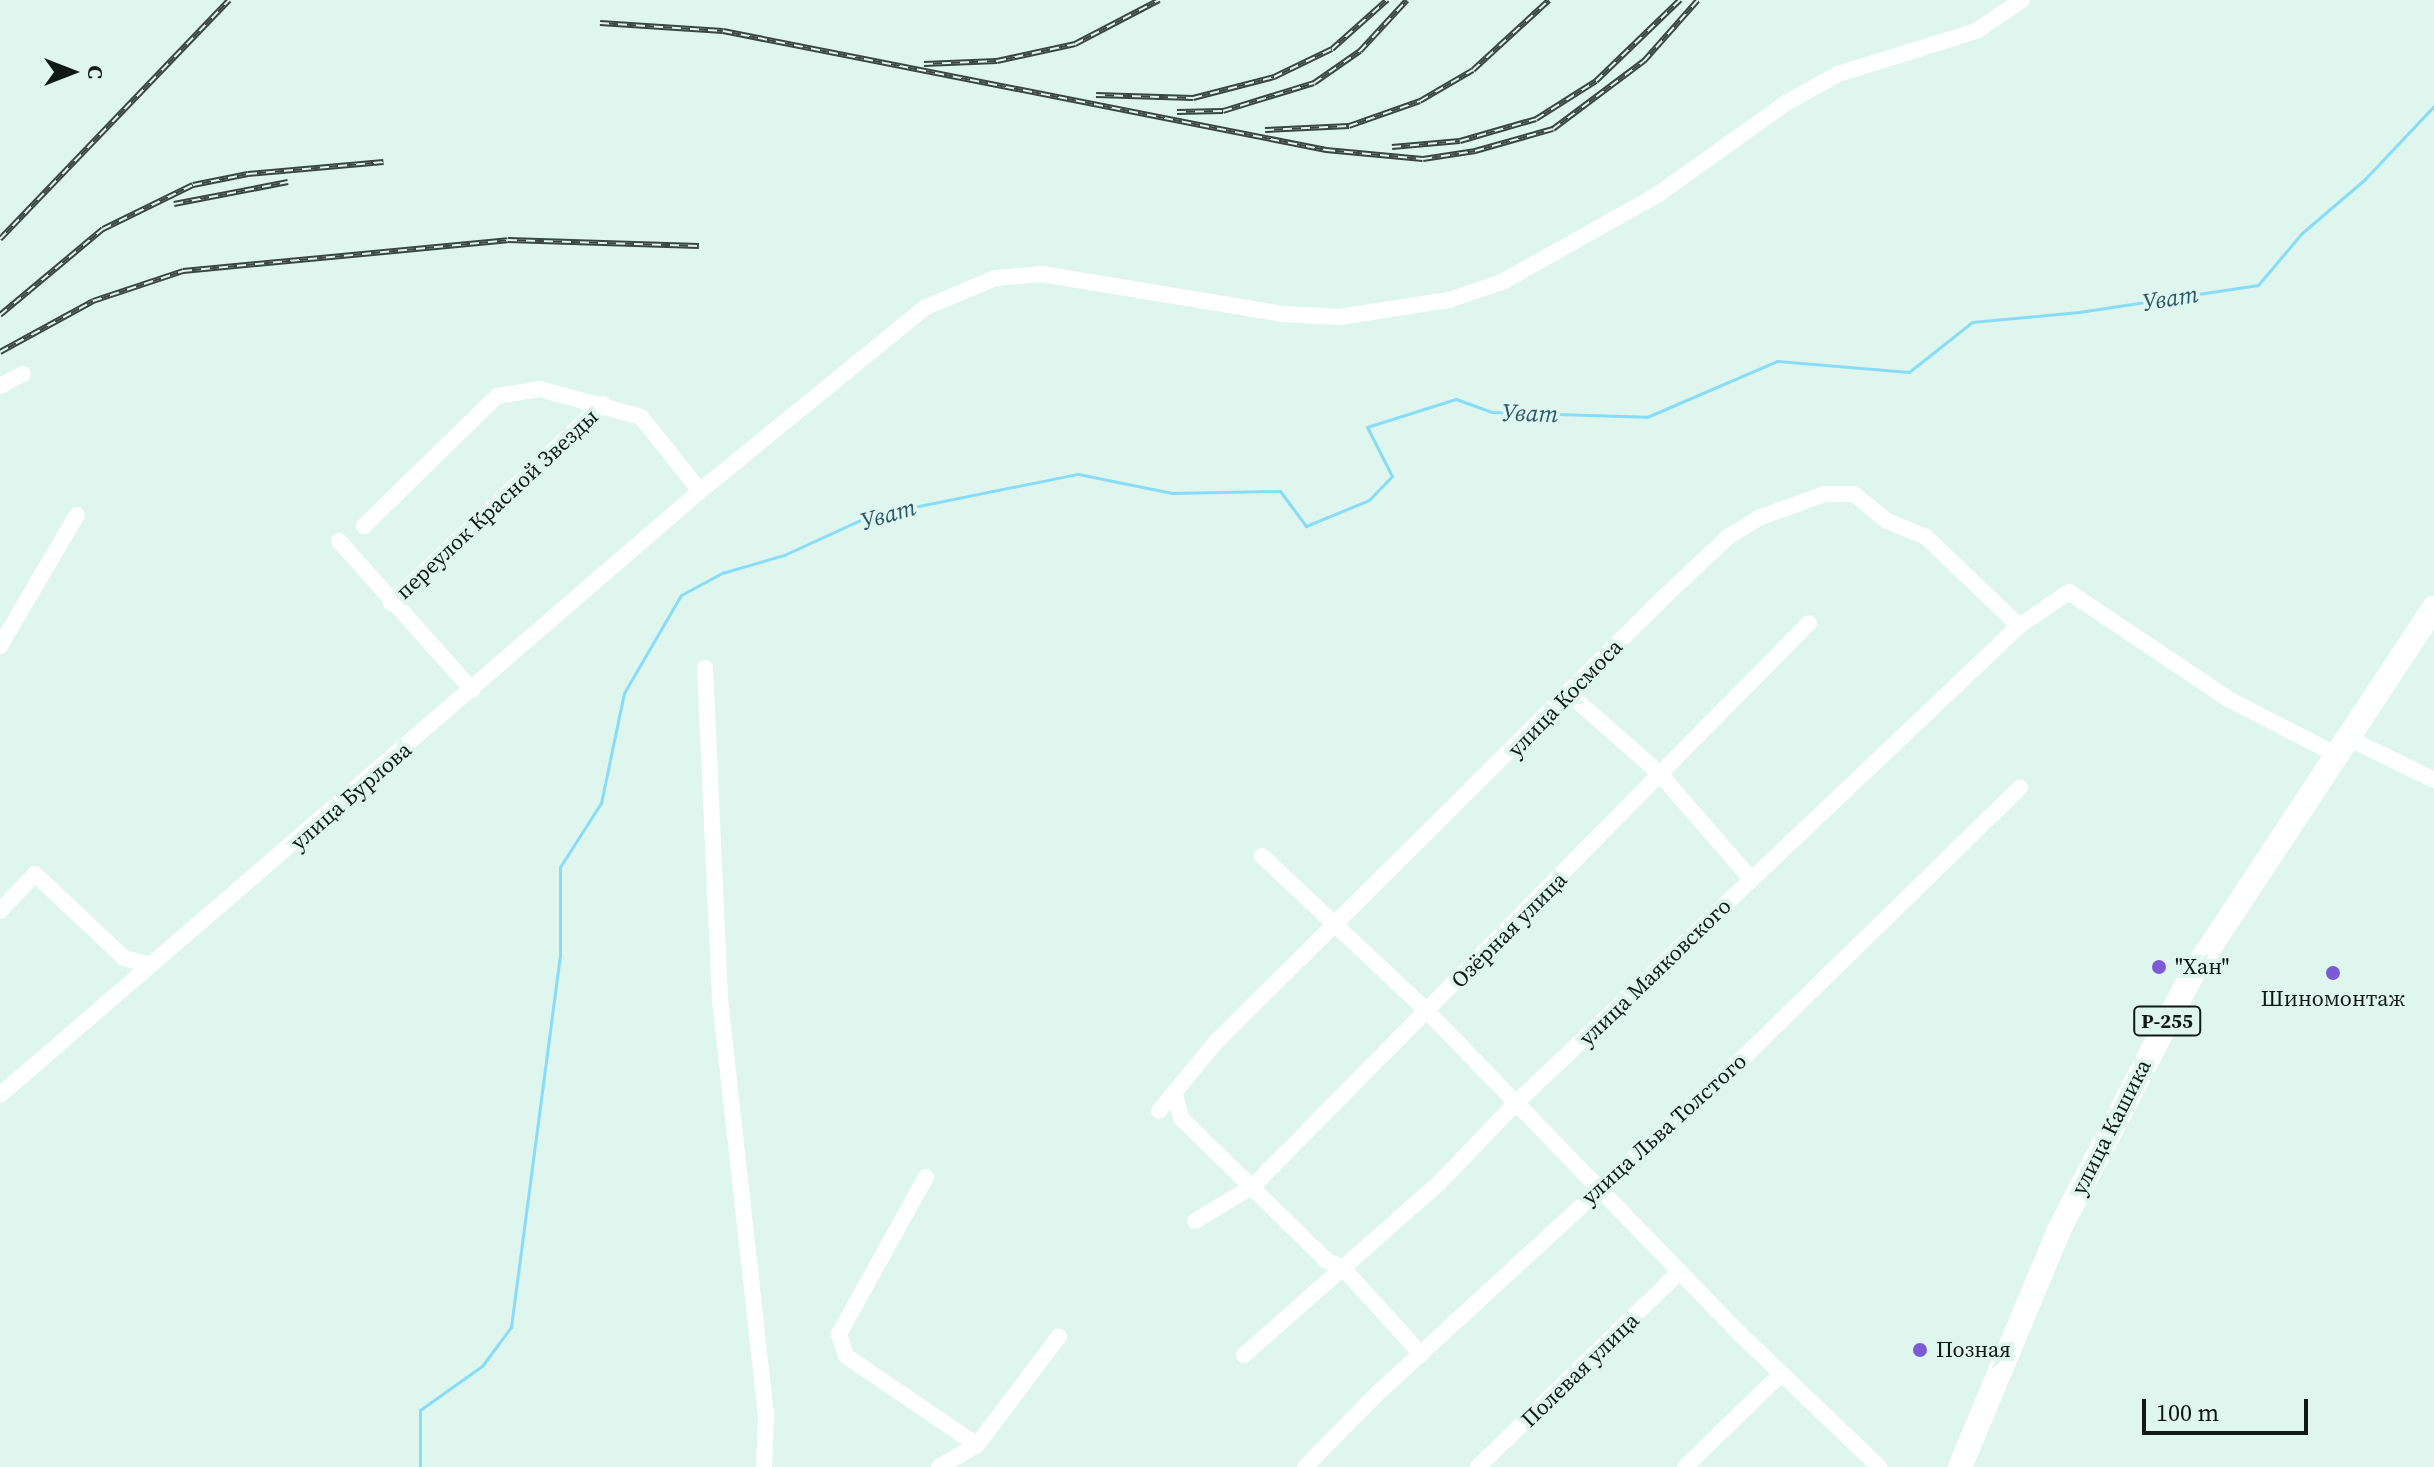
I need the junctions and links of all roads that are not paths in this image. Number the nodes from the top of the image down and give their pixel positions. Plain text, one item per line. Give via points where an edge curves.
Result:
1 (2022, 0) edge
2 (23, 374) dead end
3 (0, 386) edge
4 (603, 404) junction
5 (700, 491) junction
6 (77, 515) dead end
7 (364, 526) dead end
8 (339, 541) dead end
9 (391, 603) junction
10 (2434, 608) edge
11 (1809, 623) dead end
12 (2019, 626) junction
13 (0, 646) edge
14 (705, 668) dead end
15 (472, 690) junction
16 (1568, 693) junction
17 (2340, 745) junction
18 (1659, 773) junction
19 (2434, 780) edge
20 (2020, 788) dead end
21 (1262, 856) dead end
22 (1751, 879) junction
23 (0, 911) edge
24 (1338, 926) junction
25 (147, 964) junction
26 (1427, 1011) junction
27 (0, 1095) edge
28 (1175, 1095) junction
29 (1517, 1102) junction
30 (1159, 1111) dead end
31 (926, 1177) dead end
32 (1253, 1186) junction
33 (1600, 1187) junction
34 (1195, 1221) dead end
35 (1342, 1267) junction
36 (1680, 1271) junction
37 (1059, 1336) dead end
38 (1421, 1354) junction
39 (1244, 1355) dead end
40 (1781, 1374) junction
41 (977, 1445) junction
42 (764, 1467) edge
43 (939, 1467) edge
44 (1305, 1467) edge
45 (1478, 1467) edge
46 (1685, 1467) edge
47 (1879, 1467) edge
48 (1960, 1467) edge

1 - 5 street, улица Бурлова via 1976,31 1838,74 1786,103 1657,195 1502,282 1449,300 1339,317 1283,314 1042,274 995,278 957,290 880,339
2 - 3 street
4 - 5 street via 641,417
4 - 7 street via 540,389 497,396
4 - 9 street, переулок Красной Звезды
5 - 15 street, улица Бурлова
6 - 13 street
8 - 9 street
9 - 15 street
10 - 17 highway, улица Кашика / Р-255
11 - 18 street, Озёрная улица
12 - 16 street, улица Космоса via 1926,537 1887,521 1854,494 1825,494 1758,518 1728,537
12 - 17 street, улица Маяковского via 2069,592 2230,700
12 - 22 street, улица Маяковского
14 - 42 street via 720,999 766,1413
15 - 25 street, улица Бурлова via 169,954
16 - 18 street
16 - 24 street, улица Космоса
17 - 19 street
17 - 48 highway, улица Кашика / Р-255 via 2210,945 2147,1058 2030,1293
18 - 22 street
18 - 26 street, Озёрная улица via 1618,823
20 - 33 street, улица Льва Толстого via 1737,1063
21 - 24 street
22 - 29 street, улица Маяковского
23 - 25 street via 35,874 124,958
24 - 26 street
24 - 28 street, улица Космоса via 1215,1043
25 - 27 street, улица Бурлова
26 - 29 street
26 - 32 street, Озёрная улица
28 - 30 street, улица Космоса
28 - 32 street via 1181,1118
29 - 33 street
29 - 35 street, улица Маяковского via 1439,1183
31 - 41 street via 839,1334 846,1356
32 - 34 street, Озёрная улица
32 - 35 street via 1327,1261
33 - 36 street
33 - 38 street, улица Льва Толстого
35 - 38 street
35 - 39 street, улица Маяковского
36 - 40 street
36 - 45 street, Полевая улица
37 - 41 street
38 - 44 street, улица Льва Толстого
40 - 46 street
40 - 47 street
41 - 43 street

